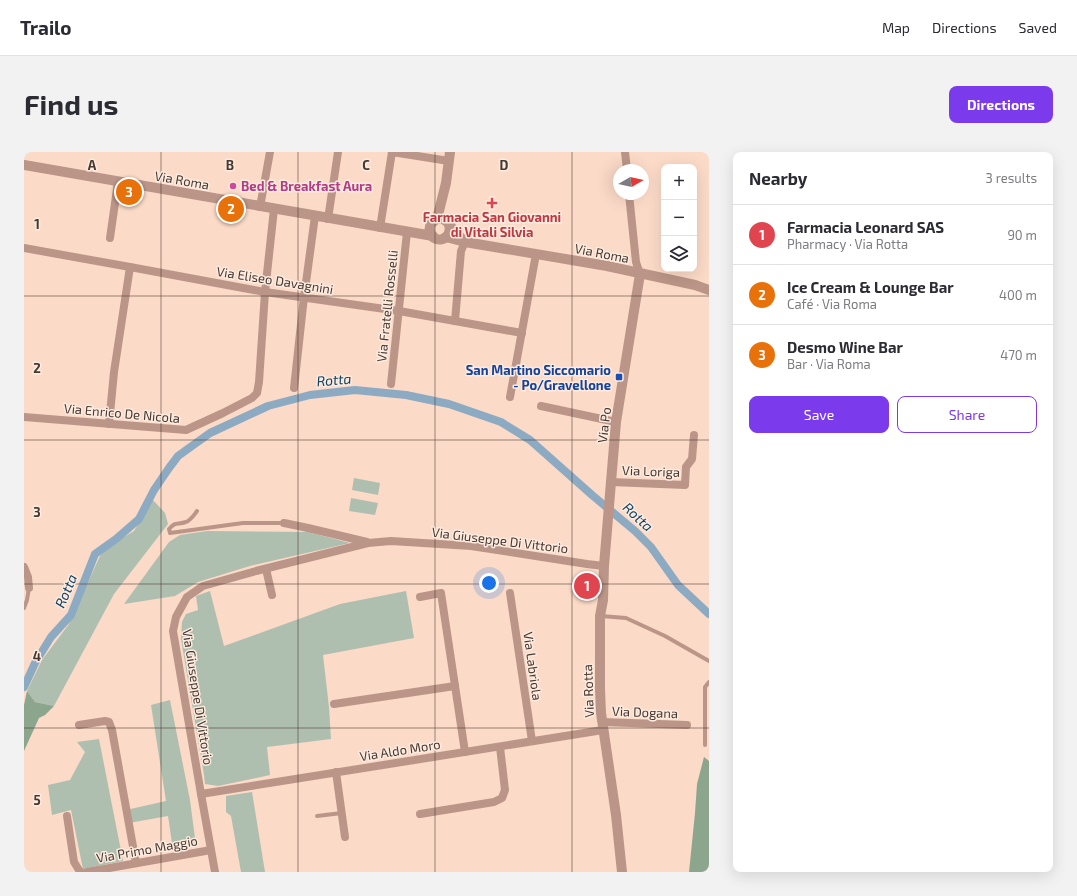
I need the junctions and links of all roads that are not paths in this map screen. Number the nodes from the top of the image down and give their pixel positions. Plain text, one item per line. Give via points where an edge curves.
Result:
1 (270, 152) edge
2 (338, 152) edge
3 (625, 152) edge
4 (449, 156) edge
5 (626, 164) edge
6 (24, 165) edge
7 (118, 182) junction
8 (446, 183) junction
9 (630, 200) edge
10 (260, 207) junction
11 (274, 209) junction
12 (315, 216) junction
13 (328, 219) junction
14 (434, 222) junction
15 (448, 223) junction
16 (380, 228) junction
17 (407, 232) junction
18 (433, 236) junction
19 (446, 237) junction
20 (110, 238) dead end
21 (465, 242) junction
22 (24, 248) edge
23 (536, 254) junction
24 (130, 267) junction
25 (640, 274) junction
26 (709, 290) edge
27 (265, 292) junction
28 (304, 297) junction
29 (399, 311) junction
30 (454, 321) junction
31 (522, 333) junction
32 (391, 384) dead end
33 (294, 388) dead end
34 (510, 397) dead end
35 (541, 406) dead end
36 (24, 417) edge
37 (616, 422) junction
38 (109, 424) junction
39 (694, 435) dead end
40 (611, 482) junction
41 (609, 508) joint
42 (197, 511) dead end
43 (284, 523) joint
44 (368, 543) junction
45 (604, 566) junction
46 (24, 567) edge
47 (266, 569) junction
48 (29, 588) joint
49 (510, 594) dead end
50 (272, 595) dead end
51 (420, 597) dead end
52 (24, 608) edge
53 (600, 616) junction
54 (709, 661) edge
55 (709, 682) edge
56 (456, 686) junction
57 (334, 704) dead end
58 (79, 725) dead end
59 (687, 725) dead end
60 (603, 726) junction
61 (532, 742) junction
62 (705, 745) dead end
63 (500, 747) junction
64 (465, 752) junction
65 (336, 772) junction
66 (201, 794) junction
67 (342, 813) junction
68 (420, 814) dead end
69 (67, 816) dead end
70 (317, 816) dead end
71 (345, 837) dead end
72 (211, 850) junction
73 (136, 863) junction
74 (82, 872) edge
75 (87, 872) edge
76 (215, 872) edge
77 (622, 872) edge

1 - 10 street
2 - 13 street
3 - 5 street
4 - 8 street
4 - 16 street via 392,152
6 - 7 street, Via Roma
7 - 10 street, Via Roma
7 - 20 street
8 - 14 street
8 - 15 street
9 - 25 street via 636,262
10 - 11 street, Via Roma
11 - 12 street, Via Roma
11 - 27 street
12 - 13 street, Via Roma
12 - 28 street
13 - 16 street, Via Roma
14 - 15 street via 442,219
14 - 17 street, Via Roma
14 - 18 street via 430,230
15 - 19 street via 450,231
15 - 21 street
16 - 17 street, Via Roma
17 - 18 street, Via Roma
17 - 29 street, Via Fratelli Rosselli
18 - 19 street via 438,239
19 - 21 street, Via Roma
21 - 23 street, Via Roma
21 - 30 street via 461,251
22 - 24 street, Via Eliseo Davagnini
23 - 25 street, Via Roma
23 - 31 street
24 - 27 street, Via Eliseo Davagnini
24 - 38 street
25 - 26 street, Via Roma
25 - 37 street, Via Po
27 - 28 street, Via Eliseo Davagnini
27 - 38 street, Via Enrico De Nicola via 260,382 257,393 252,398 186,430
28 - 29 street, Via Eliseo Davagnini
28 - 33 street
29 - 30 street, Via Eliseo Davagnini
29 - 32 street, Via Fratelli Rosselli
30 - 31 street, Via Eliseo Davagnini
31 - 34 street
35 - 37 street
36 - 38 street, Via Enrico De Nicola
37 - 40 street, Via Po
39 - 40 street, Via Loriga via 692,459 686,467 686,485
40 - 41 street, Via Po
41 - 45 street, Via Rotta
42 - 43 lane via 186,522 168,529 170,533 243,522
43 - 44 street, Via Giuseppe Di Vittorio
44 - 45 street, Via Giuseppe Di Vittorio via 391,541 471,546
44 - 47 street, Via Giuseppe Di Vittorio
45 - 53 street, Via Rotta
46 - 48 street
47 - 50 street
47 - 66 street, Via Giuseppe Di Vittorio via 203,586 187,597 176,618 173,631
48 - 52 lane
49 - 61 street, Via Labriola
51 - 56 street via 441,593
53 - 54 lane via 626,618
53 - 60 street, Via Rotta
55 - 62 lane via 705,687
56 - 57 street
56 - 64 street
58 - 73 street via 109,722
59 - 60 street, Via Dogana
60 - 61 street, Via Aldo Moro
60 - 77 street, Via Rotta
61 - 63 street, Via Aldo Moro
63 - 64 street, Via Aldo Moro
63 - 68 street via 505,790 502,798 494,802
64 - 65 street, Via Aldo Moro
65 - 66 street, Via Aldo Moro
65 - 67 street
66 - 72 street, Via Giuseppe Di Vittorio
67 - 70 lane
67 - 71 street
69 - 74 street, Via Primo Maggio via 74,862
72 - 73 street, Via Primo Maggio
72 - 76 street, Via Giuseppe Di Vittorio
73 - 75 street, Via Primo Maggio

